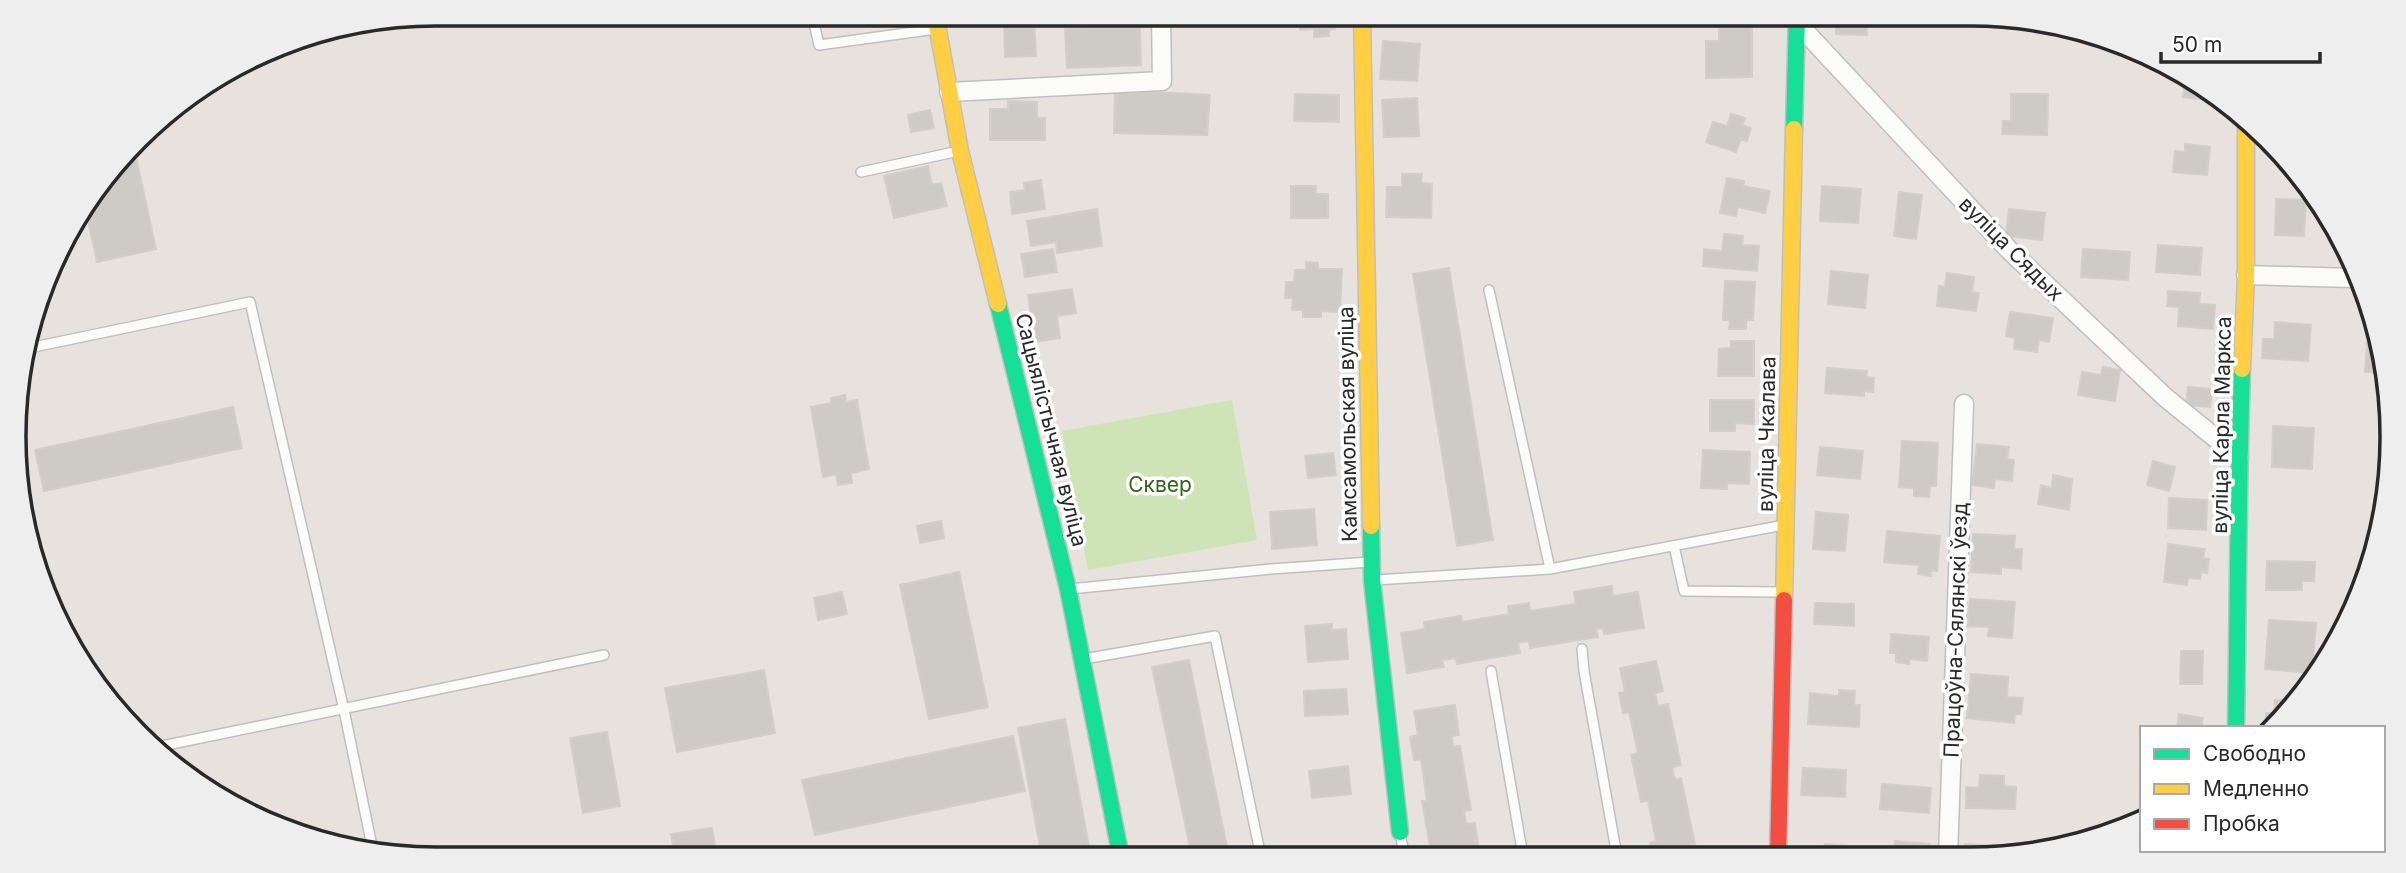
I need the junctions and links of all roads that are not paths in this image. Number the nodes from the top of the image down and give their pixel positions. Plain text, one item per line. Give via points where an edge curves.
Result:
1 (815, 26) edge
2 (912, 26) edge
3 (937, 26) edge
4 (1161, 26) edge
5 (1362, 26) edge
6 (1797, 26) edge
7 (1803, 26) edge
8 (949, 92) junction
9 (2246, 133) edge
10 (960, 151) junction
11 (861, 172) dead end
12 (2246, 275) junction
13 (2348, 278) edge
14 (1489, 290) dead end
15 (36, 347) edge
16 (1964, 404) dead end
17 (2239, 457) junction
18 (1786, 525) junction
19 (1674, 546) junction
20 (1372, 561) junction
21 (1550, 569) junction
22 (1372, 580) junction
23 (1068, 589) junction
24 (1784, 592) junction
25 (1581, 649) dead end
26 (604, 655) dead end
27 (1082, 660) junction
28 (1491, 671) dead end
29 (344, 710) junction
30 (2236, 726) edge
31 (166, 745) edge
32 (1400, 832) joint
33 (371, 841) edge
34 (1119, 847) edge
35 (1259, 847) edge
36 (1403, 847) edge
37 (1521, 847) edge
38 (1615, 847) edge
39 (1778, 847) edge
40 (1948, 847) edge

1 - 2 lane via 819,45
3 - 8 street, Сацыялістычная вуліца
4 - 8 street via 1162,81
5 - 20 street, Камсамольская вуліца
6 - 18 street, вуліца Чкалава
7 - 17 street, вуліца Сядых via 2009,250 2157,390
8 - 10 street, Сацыялістычная вуліца
9 - 12 street, вуліца Карла Маркса
10 - 11 lane
10 - 23 street, Сацыялістычная вуліца
12 - 13 street
12 - 17 street, вуліца Карла Маркса
14 - 21 lane
15 - 29 lane via 250,302
16 - 40 street, Працоўна-Сялянскі ўезд
17 - 30 street, вуліца Карла Маркса
18 - 19 lane
18 - 24 street, вуліца Чкалава
19 - 21 lane
19 - 24 lane via 1684,591
20 - 22 street, Камсамольская вуліца
20 - 23 lane
21 - 22 lane
22 - 32 street, Камсамольская вуліца
23 - 27 street, Сацыялістычная вуліца
24 - 39 street, вуліца Чкалава
25 - 38 lane
26 - 29 lane
27 - 34 street, Сацыялістычная вуліца
27 - 35 lane via 1215,636
28 - 37 lane
29 - 31 lane
29 - 33 lane
32 - 36 lane

